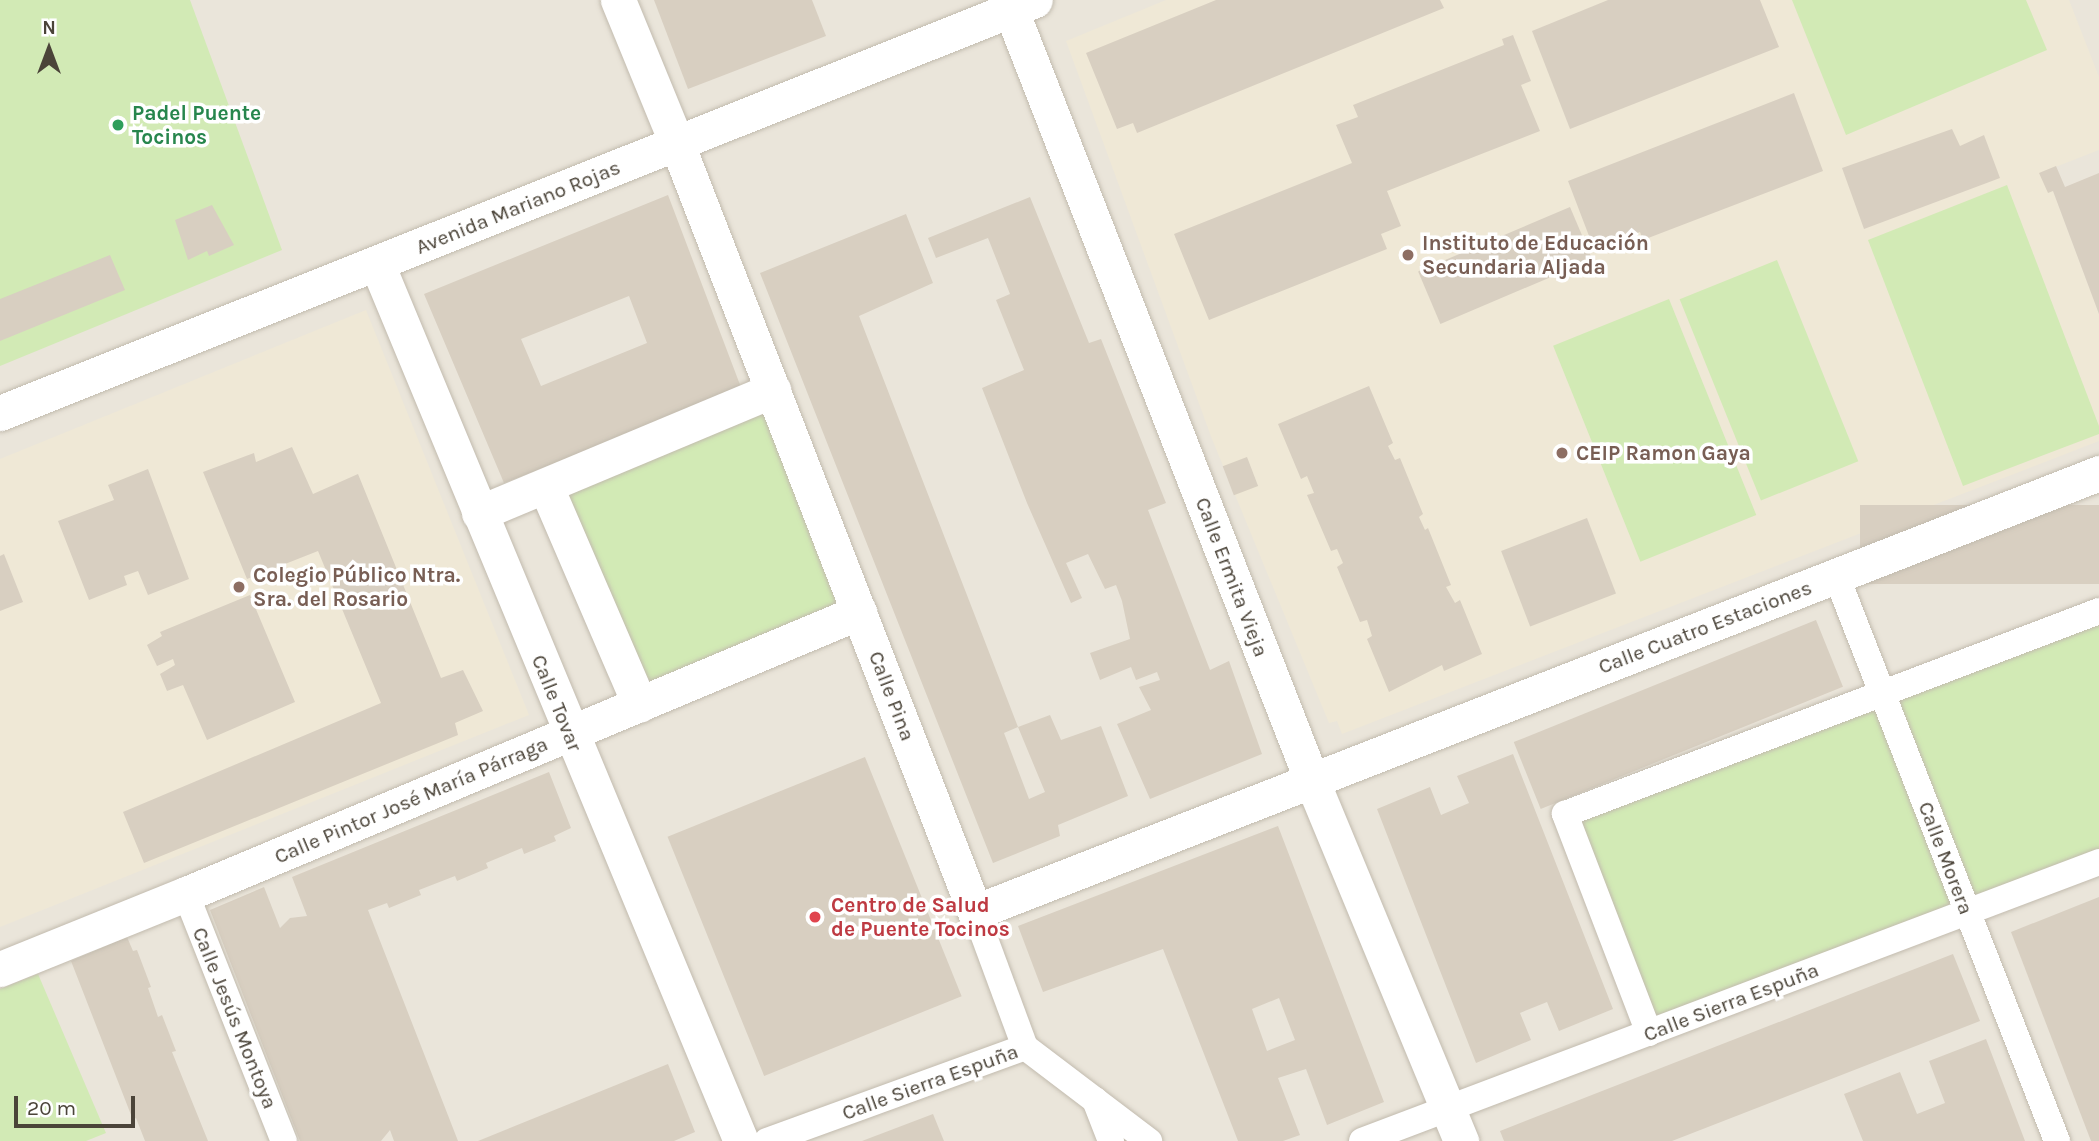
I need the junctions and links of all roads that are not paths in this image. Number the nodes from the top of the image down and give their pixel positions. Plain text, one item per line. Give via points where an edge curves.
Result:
1 (618, 0) edge
2 (1018, 3) edge
3 (677, 144) junction
4 (377, 264) junction
5 (773, 390) junction
6 (0, 413) edge
7 (2099, 473) edge
8 (546, 486) junction
9 (479, 513) junction
10 (1836, 575) junction
11 (2099, 611) edge
12 (859, 612) junction
13 (1882, 694) junction
14 (640, 705) junction
15 (570, 734) junction
16 (1312, 781) junction
17 (2099, 862) edge
18 (186, 894) junction
19 (975, 912) junction
20 (1968, 912) junction
21 (0, 969) edge
22 (1649, 1033) junction
23 (1025, 1047) junction
24 (1095, 1100) junction
25 (1455, 1125) edge
26 (284, 1141) edge
27 (741, 1141) edge
28 (767, 1141) edge
29 (1111, 1141) edge
30 (1149, 1141) edge
31 (1362, 1141) edge
32 (2057, 1141) edge

1 - 3 street, Calle Pina
2 - 3 street, Avenida Mariano Rojas
2 - 16 street, Calle Ermita Vieja
3 - 4 street, Avenida Mariano Rojas
3 - 5 street, Calle Pina
4 - 6 street, Avenida Mariano Rojas
4 - 9 street, Calle Tovar
5 - 8 street
5 - 12 street, Calle Pina
7 - 10 street, Calle Cuatro Estaciones
8 - 9 street
8 - 14 street
9 - 15 street, Calle Tovar
10 - 13 street, Calle Morera
10 - 16 street, Calle Cuatro Estaciones
11 - 13 street
12 - 14 street, Calle Pintor José María Párraga
12 - 19 street, Calle Pina
13 - 20 street, Calle Morera
13 - 22 street via 1564,814
14 - 15 street, Calle Pintor José María Párraga
15 - 18 street, Calle Pintor José María Párraga
15 - 27 street, Calle Tovar
16 - 19 street
16 - 25 street, Calle Ermita Vieja
17 - 20 street, Calle Sierra Espuña
18 - 21 street, Calle Pintor José María Párraga
18 - 26 street, Calle Jesús Montoya
19 - 23 street
20 - 22 street, Calle Sierra Espuña
20 - 32 street, Calle Morera
22 - 25 street, Calle Sierra Espuña
23 - 24 street, Calle Sierra Espuña
23 - 28 street, Calle Sierra Espuña
24 - 29 street
24 - 30 street, Calle Sierra Espuña
25 - 31 street, Calle Sierra Espuña

